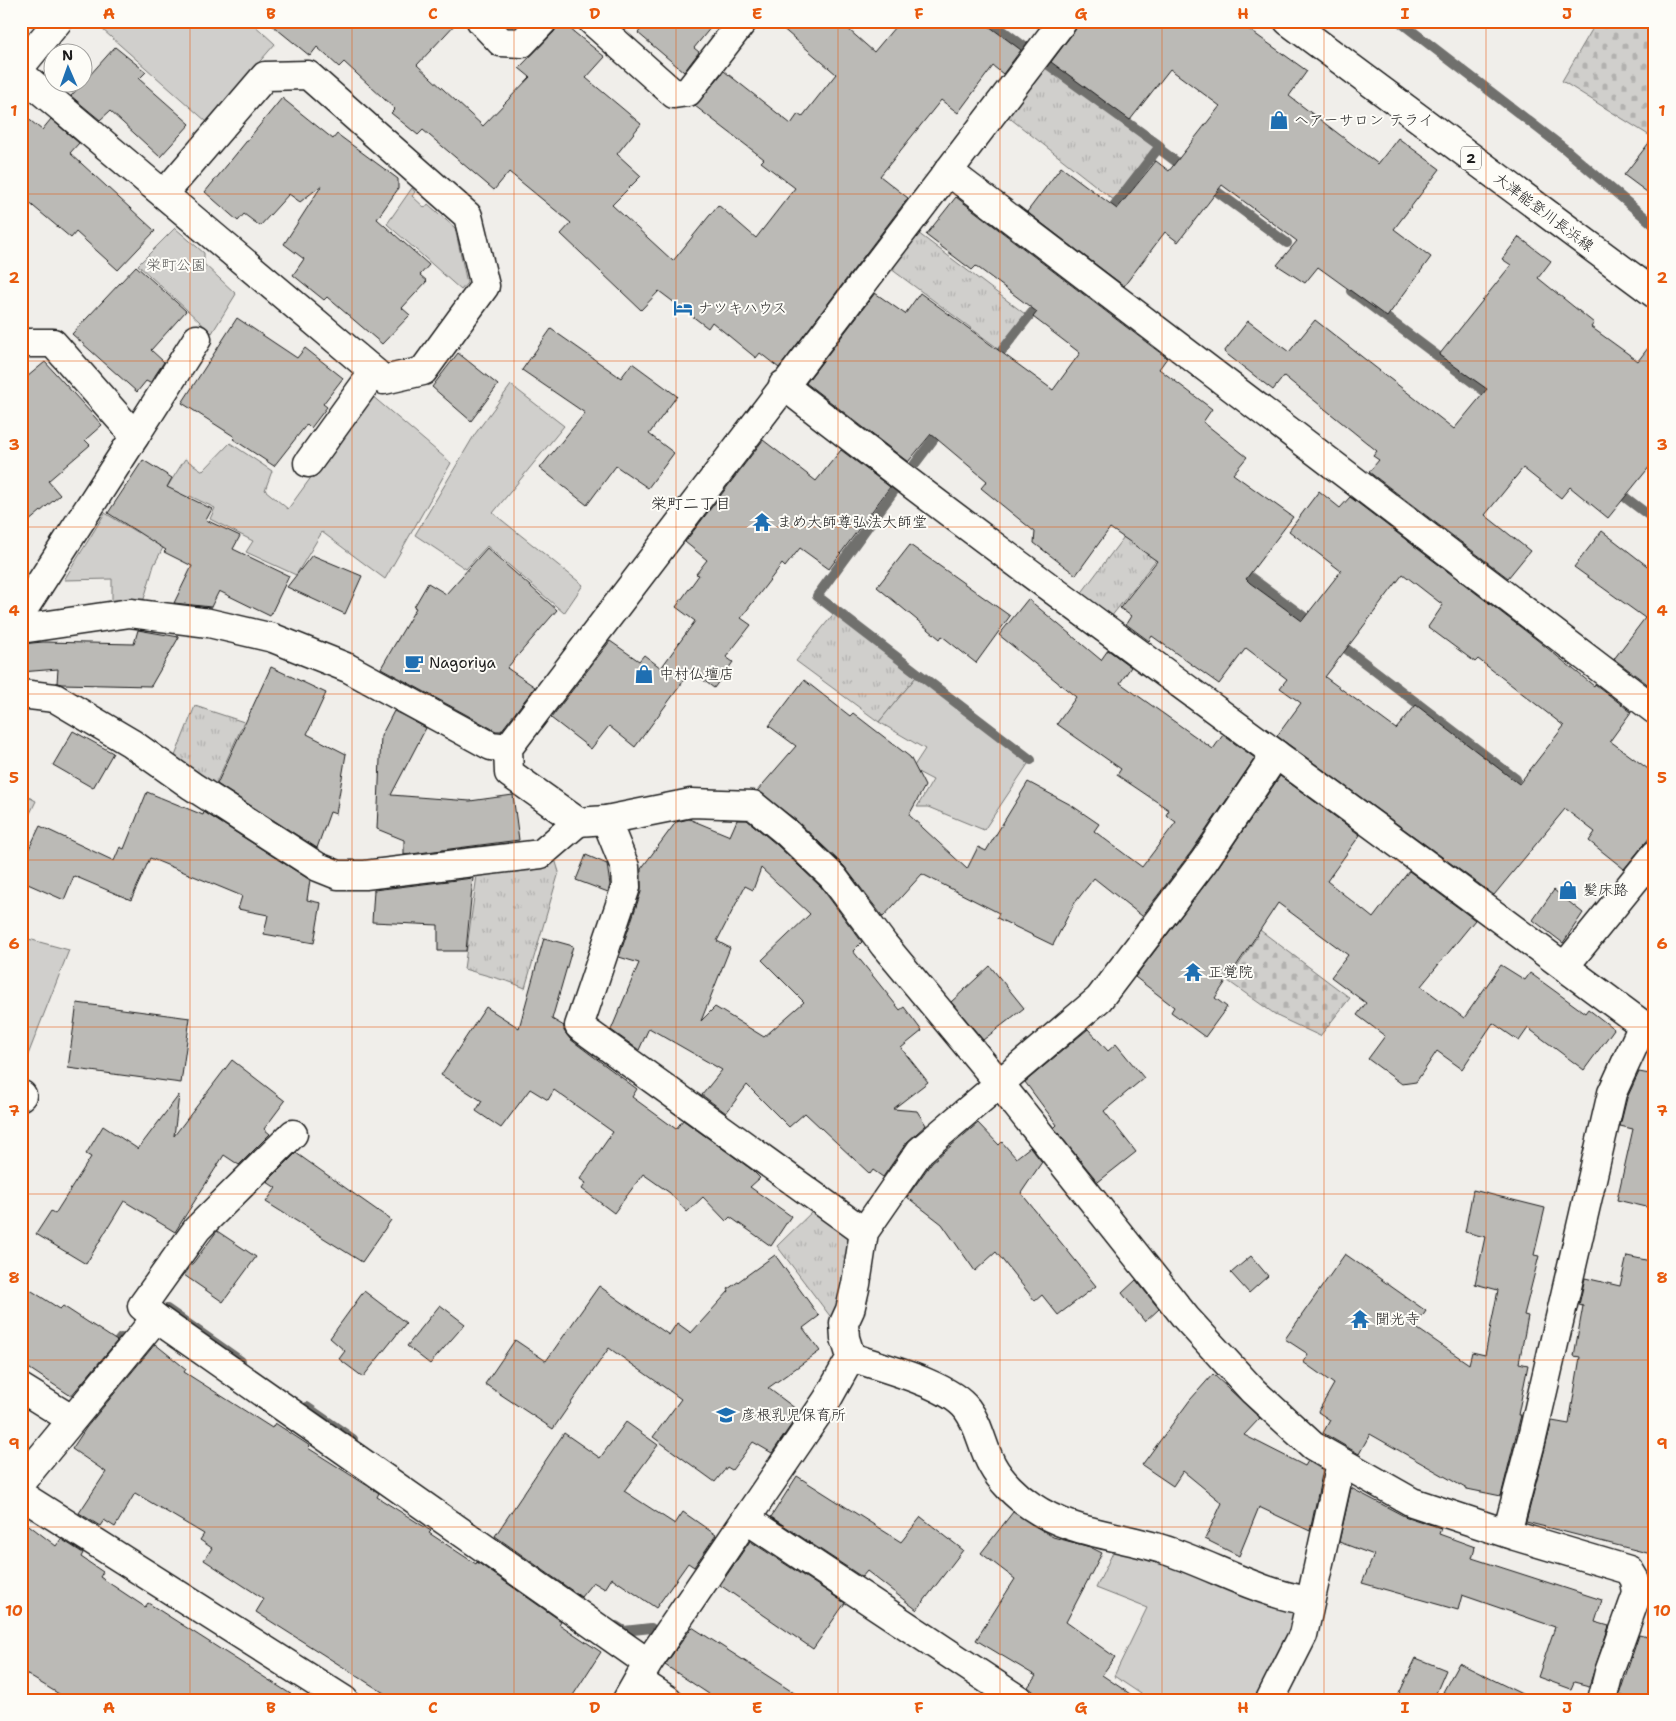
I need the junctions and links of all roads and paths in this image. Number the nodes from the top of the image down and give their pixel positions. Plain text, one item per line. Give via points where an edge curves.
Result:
1 (58, 21) edge
2 (481, 21) edge
3 (543, 21) edge
4 (592, 21) edge
5 (743, 21) edge
6 (1062, 21) edge
7 (1292, 22) edge
8 (21, 66) edge
9 (21, 74) edge
10 (948, 171) junction
11 (164, 194) junction
12 (1655, 294) edge
13 (197, 339) dead end
14 (21, 343) edge
15 (373, 373) junction
16 (783, 385) junction
17 (135, 436) junction
18 (308, 463) dead end
19 (21, 613) edge
20 (21, 629) edge
21 (21, 694) edge
22 (1655, 710) edge
23 (508, 748) junction
24 (1276, 754) junction
25 (606, 820) junction
26 (578, 822) junction
27 (1655, 855) edge
28 (1565, 966) junction
29 (1649, 1030) edge
30 (1000, 1083) junction
31 (293, 1134) dead end
32 (864, 1232) junction
33 (156, 1318) junction
34 (851, 1356) junction
35 (21, 1388) edge
36 (71, 1419) junction
37 (1340, 1463) junction
38 (21, 1482) edge
39 (21, 1496) edge
40 (746, 1519) junction
41 (1507, 1533) junction
42 (1310, 1601) junction
43 (638, 1681) edge
44 (344, 1700) edge
45 (668, 1700) edge
46 (1019, 1700) edge
47 (1270, 1700) edge
48 (1602, 1700) edge

1 - 8 street
2 - 3 street via 501,42 522,43
4 - 5 street via 674,94 688,92
6 - 10 street
7 - 12 street, 大津能登川長浜線 / 2
9 - 11 street
10 - 16 street
10 - 22 street
11 - 15 street
11 - 15 street via 265,76 308,75 468,216 485,286 423,371 384,380
13 - 17 street
14 - 17 street via 53,343
15 - 18 street
16 - 23 street
16 - 24 street via 904,479
17 - 19 street
20 - 23 street via 130,614 209,623 273,638 348,668 491,746
21 - 26 street via 55,698 132,744 318,867 338,875 365,875 541,854
23 - 26 street via 509,773
24 - 28 street
24 - 30 street via 1204,861 1099,999
25 - 26 street
25 - 30 street via 691,803 753,805 833,877 884,945
25 - 32 street via 625,868 626,887 578,1026
27 - 28 street
28 - 29 street
29 - 41 street via 1612,1093
30 - 32 street via 920,1151
30 - 37 street via 1186,1318 1253,1391 1313,1446
31 - 33 street via 197,1229 142,1306
32 - 34 street via 854,1293 844,1323
33 - 36 street
33 - 43 street
34 - 40 street via 827,1400
34 - 42 street via 953,1395 978,1425 992,1465 1011,1489 1032,1506 1089,1531 1169,1551 1288,1598
35 - 36 street
36 - 38 street
37 - 41 street via 1412,1502
37 - 42 street
39 - 44 street
40 - 43 street
40 - 46 street
41 - 48 street via 1629,1570 1636,1580 1637,1594
42 - 47 street via 1303,1635
43 - 45 street

